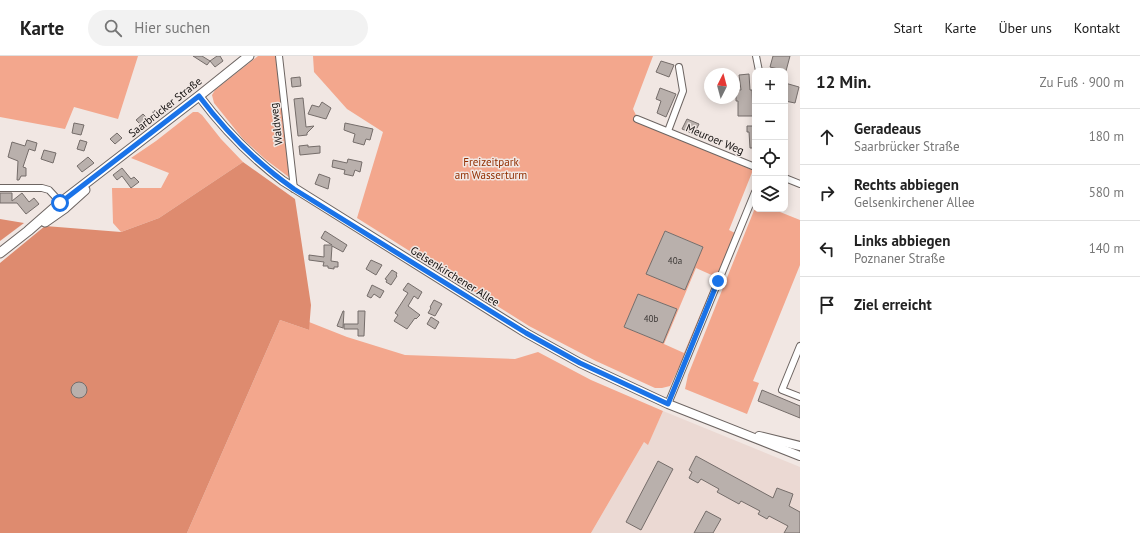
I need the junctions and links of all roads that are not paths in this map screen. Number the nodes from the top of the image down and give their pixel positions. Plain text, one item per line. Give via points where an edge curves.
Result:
1 (249, 56) edge
2 (279, 56) edge
3 (756, 56) edge
4 (679, 67) dead end
5 (759, 68) edge
6 (199, 96) junction
7 (637, 119) dead end
8 (668, 131) junction
9 (752, 166) edge
10 (788, 179) edge
11 (800, 184) edge
12 (0, 188) edge
13 (294, 189) junction
14 (752, 199) edge
15 (62, 205) junction
16 (0, 253) edge
17 (800, 346) edge
18 (800, 397) edge
19 (668, 404) junction
20 (731, 429) junction
21 (800, 446) edge
22 (800, 456) edge

1 - 6 main road, Saarbrücker Straße
2 - 13 street, Waldweg
3 - 5 street
4 - 8 street, Meuroer Weg via 683,91
6 - 13 main road, Gelsenkirchener Allee via 238,142 263,166
6 - 15 main road, Saarbrücker Straße via 95,177 84,191
7 - 8 street, Meuroer Weg
8 - 9 street, Meuroer Weg
10 - 11 street
12 - 15 street via 42,188 49,190
13 - 19 main road, Gelsenkirchener Allee via 526,333 580,363
14 - 19 street
15 - 16 main road, Saarbrücker Straße via 42,224 28,231
17 - 18 street via 782,390
19 - 20 main road, Gelsenkirchener Allee
20 - 21 main road, Gelsenkirchener Allee
20 - 22 main road, Gelsenkirchener Allee

